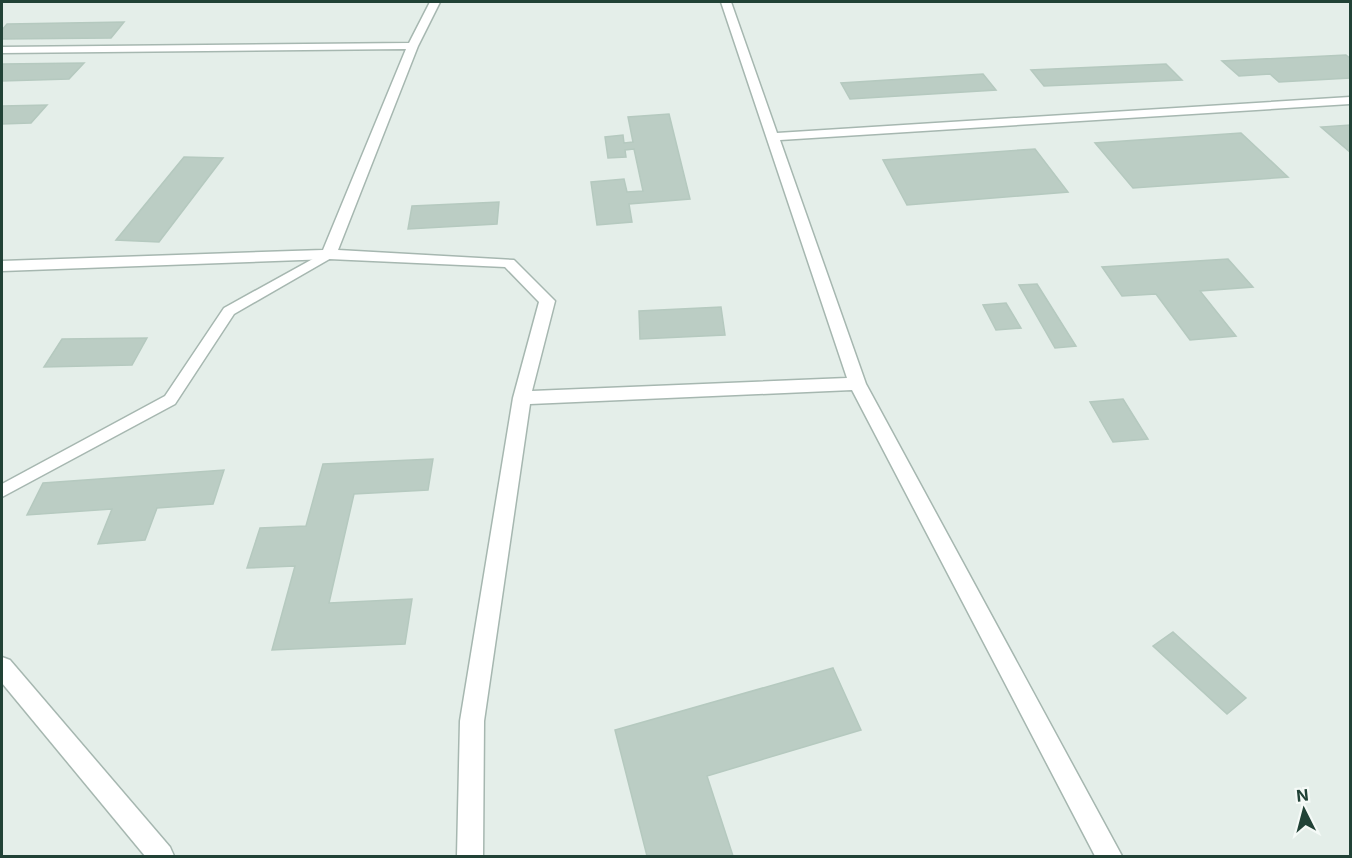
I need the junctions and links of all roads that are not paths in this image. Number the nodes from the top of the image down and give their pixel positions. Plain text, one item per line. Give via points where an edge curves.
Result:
1 (435, 2) edge
2 (726, 2) edge
3 (413, 46) junction
4 (2, 50) edge
5 (1350, 100) edge
6 (772, 137) junction
7 (329, 254) junction
8 (2, 266) edge
9 (857, 384) junction
10 (522, 398) junction
11 (2, 491) edge
12 (2, 668) edge
13 (161, 856) edge
14 (470, 856) edge
15 (1109, 856) edge

1 - 3 street
2 - 6 street
3 - 4 street
3 - 7 street
5 - 6 street
6 - 9 street
7 - 8 street
7 - 10 street via 509,263 547,301
7 - 11 lane via 229,311 170,400
9 - 10 street
9 - 15 street
10 - 14 street via 472,721
12 - 13 street

